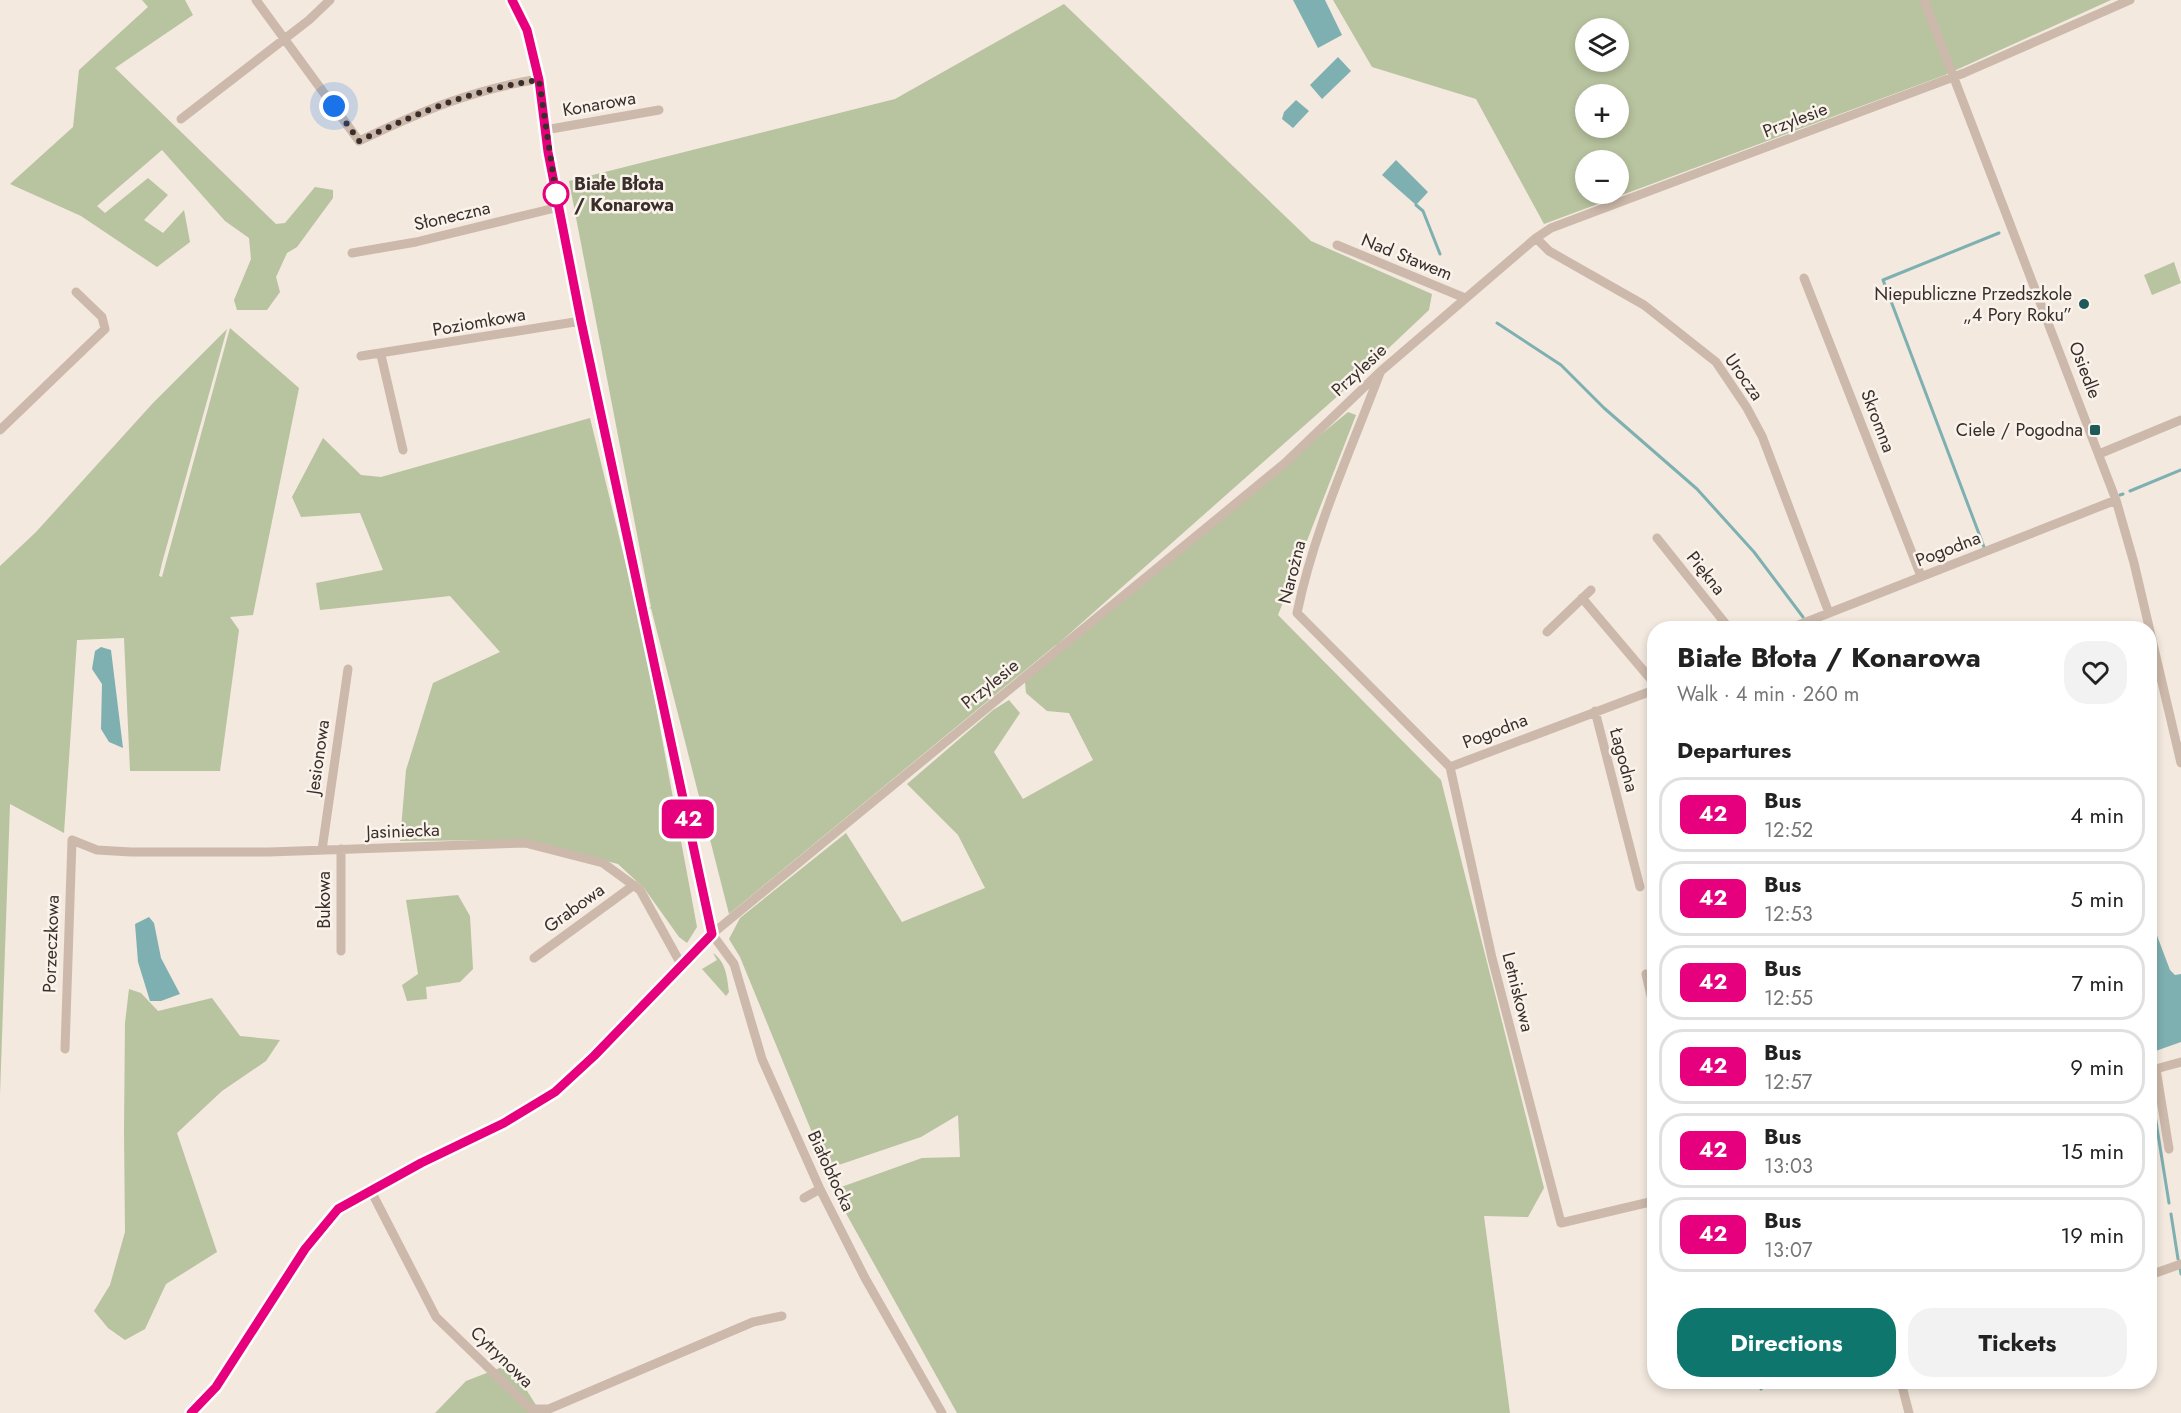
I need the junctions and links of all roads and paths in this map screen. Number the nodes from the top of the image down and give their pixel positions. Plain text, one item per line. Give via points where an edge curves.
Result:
1 (256, 0) edge
2 (330, 0) edge
3 (512, 0) edge
4 (1924, 0) edge
5 (2130, 0) edge
6 (285, 37) junction
7 (1954, 77) junction
8 (539, 80) junction
9 (659, 110) dead end
10 (181, 119) dead end
11 (545, 130) junction
12 (559, 207) junction
13 (1536, 238) junction
14 (1337, 245) dead end
15 (352, 253) dead end
16 (1804, 278) dead end
17 (76, 292) dead end
18 (1465, 298) junction
19 (581, 321) junction
20 (381, 355) junction
21 (362, 356) dead end
22 (1381, 371) junction
23 (2181, 420) edge
24 (0, 430) edge
25 (403, 450) dead end
26 (2099, 454) junction
27 (2116, 500) junction
28 (1657, 538) dead end
29 (1921, 576) junction
30 (1591, 590) dead end
31 (1582, 598) junction
32 (1829, 613) junction
33 (1724, 621) edge
34 (1809, 621) edge
35 (2148, 621) edge
36 (1547, 632) dead end
37 (2157, 661) edge
38 (348, 669) dead end
39 (1647, 675) edge
40 (1647, 692) edge
41 (1595, 711) junction
42 (2181, 763) edge
43 (1450, 767) junction
44 (72, 840) joint
45 (341, 849) junction
46 (322, 850) junction
47 (634, 885) junction
48 (1640, 887) dead end
49 (712, 934) junction
50 (341, 951) dead end
51 (534, 958) dead end
52 (682, 966) junction
53 (1646, 974) dead end
54 (1647, 978) edge
55 (65, 1049) dead end
56 (2181, 1062) edge
57 (2157, 1069) edge
58 (2157, 1093) edge
59 (2169, 1149) dead end
60 (370, 1189) junction
61 (820, 1189) junction
62 (804, 1198) dead end
63 (1647, 1203) edge
64 (2181, 1264) edge
65 (2157, 1273) edge
66 (782, 1317) dead end
67 (1903, 1389) edge
68 (195, 1412) edge
69 (942, 1413) edge
70 (1909, 1413) edge

1 - 6 street
2 - 6 street
3 - 8 street via 527,30
4 - 7 street, Osiedle
5 - 7 street, Przylesie
6 - 8 street via 359,141 429,107 478,91
6 - 10 street
7 - 13 street, Przylesie via 1551,228
7 - 26 street, Osiedle
8 - 11 street
9 - 11 street, Konarowa
11 - 12 street
12 - 15 street, Słoneczna via 416,242
12 - 19 street
13 - 18 street, Przylesie
13 - 32 street, Urocza via 1548,251 1644,306 1716,362 1762,436
14 - 18 street, Nad Stawem
16 - 29 street, Skromna
17 - 24 street via 102,317 105,329
18 - 22 street, Przylesie
19 - 20 street, Poziomkowa
19 - 49 street
20 - 21 street, Poziomkowa
20 - 25 street
22 - 43 street, Narożna via 1325,515 1297,613
22 - 49 street, Przylesie via 1285,463
23 - 26 street
26 - 27 street, Osiedle
27 - 29 street, Pogodna
27 - 35 street, Osiedle
28 - 33 street, Piękna
29 - 32 street, Pogodna
30 - 31 street
31 - 36 street
31 - 39 street
32 - 34 street, Pogodna
37 - 42 street, Osiedle
38 - 46 street, Jesionowa
40 - 41 street, Pogodna
41 - 43 street, Pogodna
41 - 48 street, Łagodna
43 - 63 street, Letniskowa via 1492,958 1561,1223
44 - 46 street, Jasiniecka via 97,850 131,852
44 - 55 street, Porzeczkowa
45 - 46 street, Jasiniecka
45 - 47 street, Jasiniecka via 525,843 603,863
45 - 50 street, Bukowa
47 - 51 street, Grabowa
47 - 52 street, Jasiniecka
49 - 52 street
49 - 61 street, Białobłocka via 734,964 759,1050
52 - 60 street via 555,1092 504,1123
53 - 54 street
56 - 57 street
58 - 59 street
60 - 66 street, Cytrynowa via 436,1317 531,1409 549,1409 753,1322
60 - 68 street via 338,1209 317,1232 221,1380
61 - 62 street
61 - 69 street, Białobłocka via 865,1278
64 - 65 street
67 - 70 street

